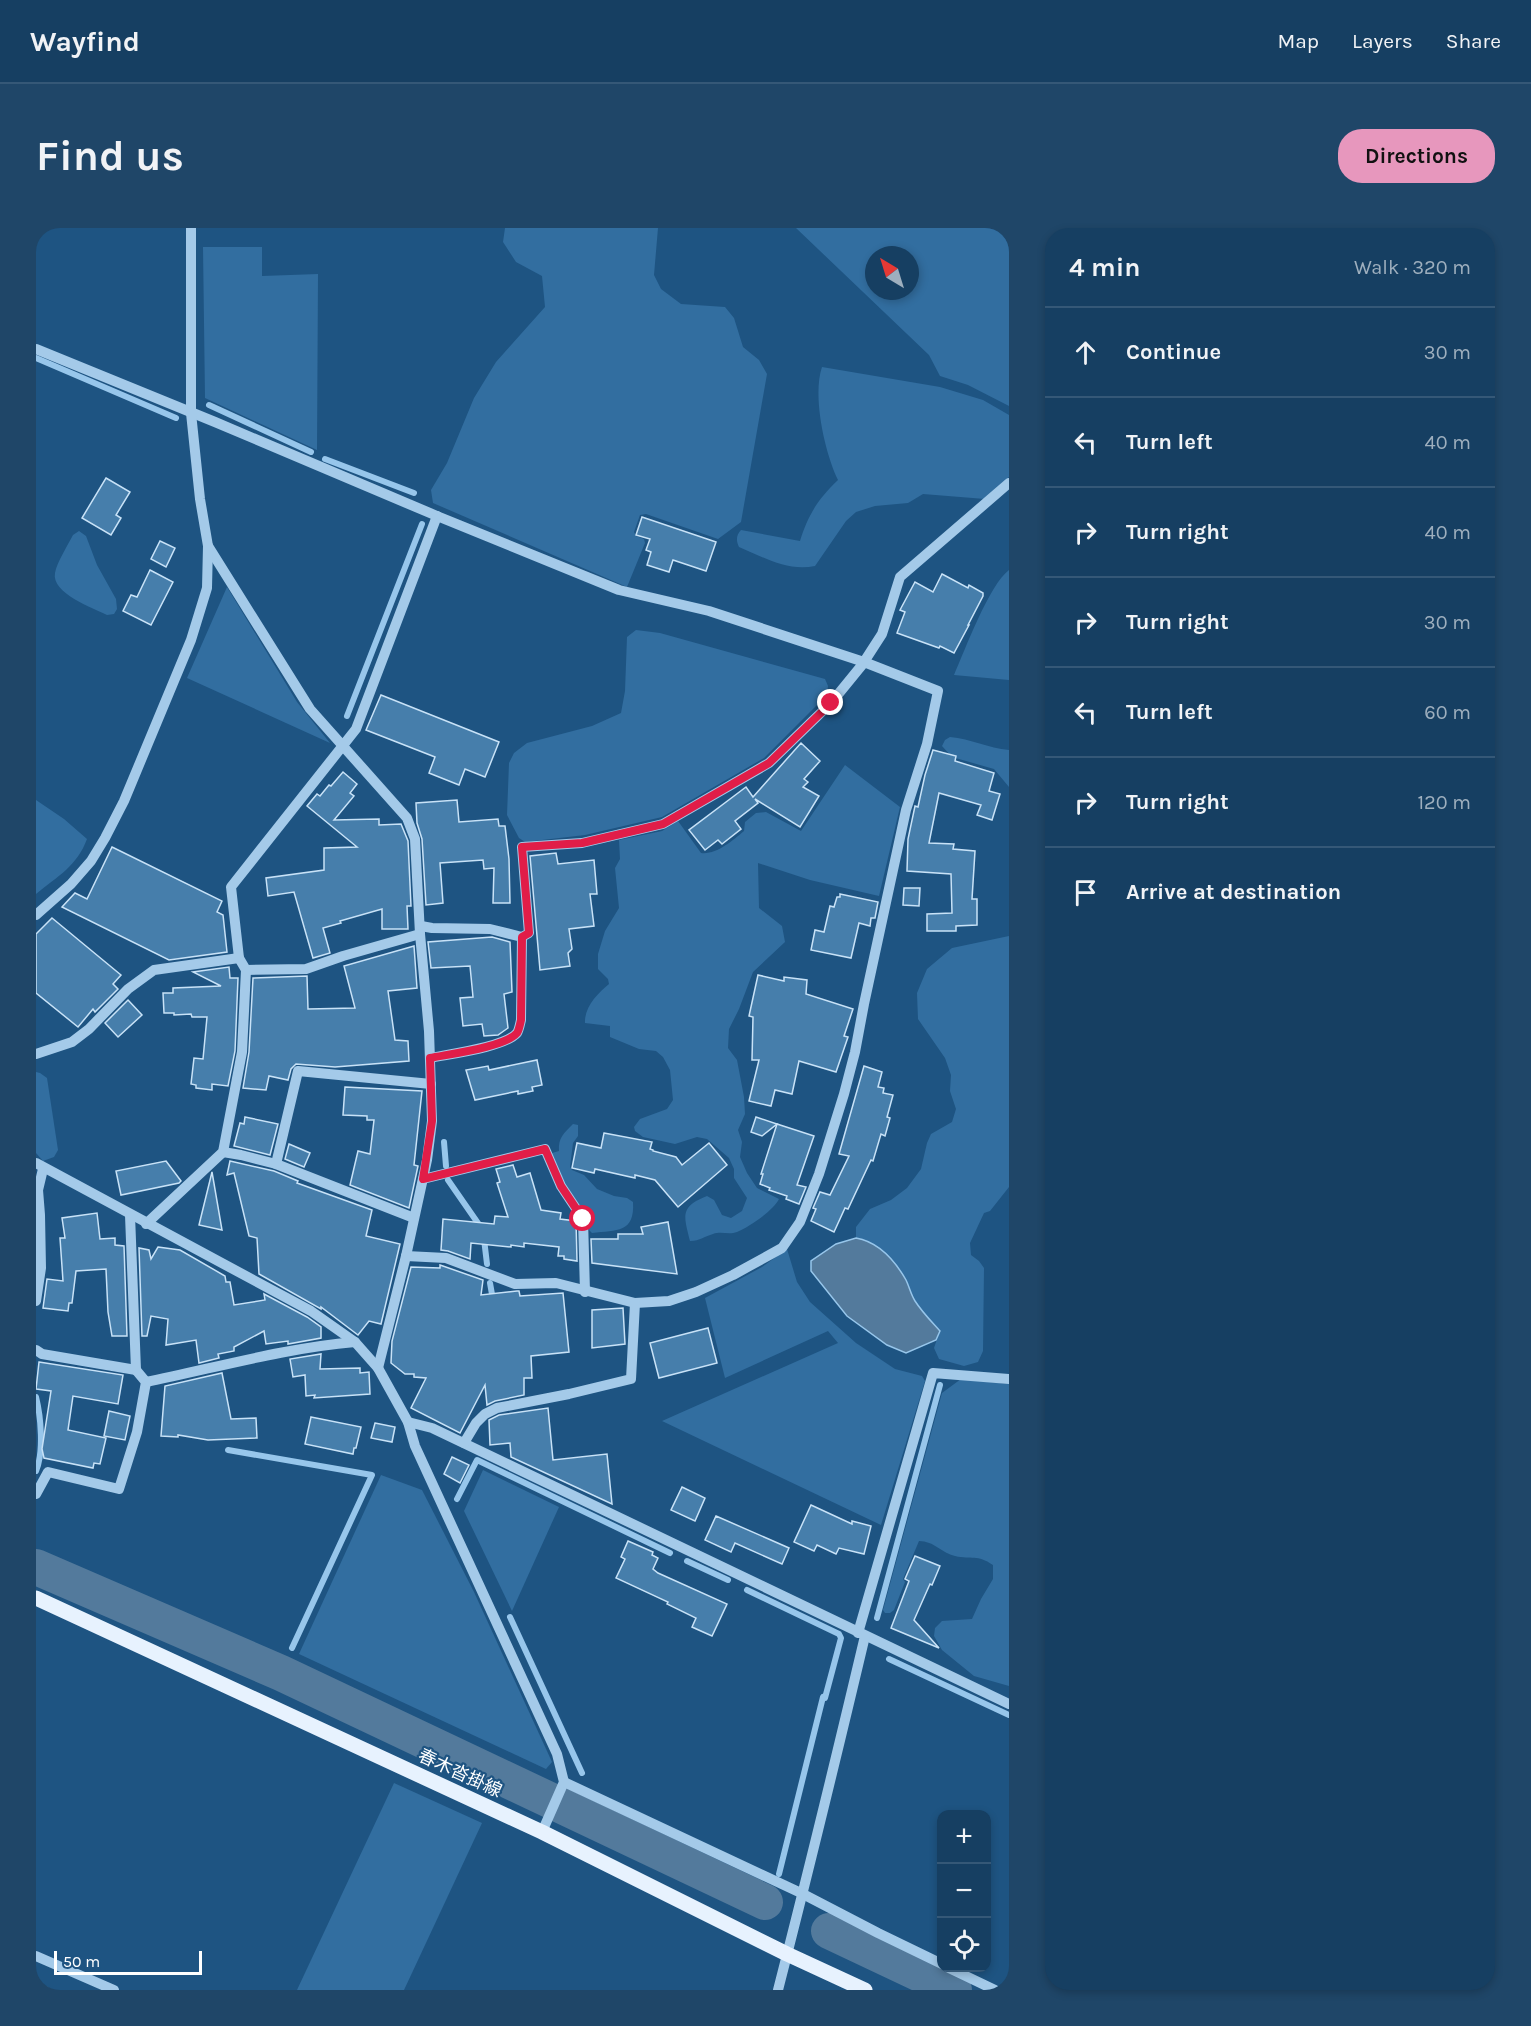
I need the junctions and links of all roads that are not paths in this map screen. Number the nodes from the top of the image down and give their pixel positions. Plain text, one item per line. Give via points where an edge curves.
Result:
1 (191, 228) edge
2 (36, 349) edge
3 (192, 413) junction
4 (1009, 483) edge
5 (437, 516) junction
6 (208, 546) junction
7 (864, 662) junction
8 (343, 745) junction
9 (36, 915) edge
10 (420, 930) junction
11 (522, 937) junction
12 (239, 958) junction
13 (246, 970) junction
14 (36, 1054) edge
15 (430, 1058) junction
16 (430, 1084) junction
17 (222, 1152) junction
18 (276, 1164) junction
19 (40, 1166) edge
20 (423, 1179) junction
21 (130, 1215) junction
22 (414, 1218) junction
23 (146, 1224) junction
24 (406, 1256) junction
25 (585, 1292) junction
26 (36, 1300) edge
27 (635, 1303) junction
28 (355, 1342) junction
29 (36, 1350) edge
30 (378, 1368) junction
31 (136, 1370) junction
32 (1009, 1379) edge
33 (146, 1382) junction
34 (408, 1422) junction
35 (464, 1443) junction
36 (36, 1494) edge
37 (36, 1598) edge
38 (862, 1634) junction
39 (1009, 1704) edge
40 (564, 1782) junction
41 (542, 1832) junction
42 (801, 1893) junction
43 (787, 1954) junction
44 (36, 1956) edge
45 (937, 1962) edge
46 (957, 1972) edge
47 (114, 1990) edge
48 (778, 1990) edge
49 (865, 1990) edge
50 (995, 1990) edge

1 - 3 street
2 - 3 street
3 - 5 street
3 - 6 street
4 - 7 street via 900,577 882,634
5 - 7 street via 619,590 709,610
5 - 8 street via 356,729
6 - 8 street via 310,709
6 - 9 street via 207,588 191,640 124,801 91,861
7 - 11 street via 831,703 769,763 663,824 582,843 522,847 529,933
7 - 27 street via 938,691 927,744 906,810 855,1052 819,1174 800,1222 782,1248 696,1292 669,1300
8 - 10 street via 407,818 415,839
8 - 12 street via 231,887
10 - 11 street via 490,929
10 - 13 street via 306,969
10 - 15 street
11 - 15 street via 518,1032 496,1044
12 - 13 street
12 - 14 street via 154,970 72,1042
13 - 17 street via 242,1052
15 - 16 street
16 - 18 street via 298,1071
16 - 20 street via 432,1121
17 - 18 street
17 - 23 street
18 - 22 street
19 - 21 street
19 - 26 street via 41,1268
20 - 22 street
20 - 25 street via 545,1149 561,1186 583,1219
21 - 23 street
21 - 31 street
22 - 24 street
23 - 28 street via 310,1311
24 - 25 street via 446,1258 515,1284 556,1283
24 - 30 street
25 - 27 street
27 - 35 street via 631,1379 497,1408 476,1423
28 - 30 street
28 - 33 street
29 - 31 street
30 - 34 street
31 - 33 street
32 - 38 street via 933,1373
33 - 36 street via 137,1432 119,1489 48,1472
34 - 35 street
34 - 40 street via 415,1446 557,1755
35 - 38 street
37 - 41 main road, 春木沓掛線
38 - 39 street
38 - 42 street via 820,1826
40 - 41 street
40 - 42 street
41 - 43 main road, 春木沓掛線
42 - 43 street
42 - 45 street
43 - 48 street
43 - 49 main road, 春木沓掛線
44 - 47 street
46 - 50 street

